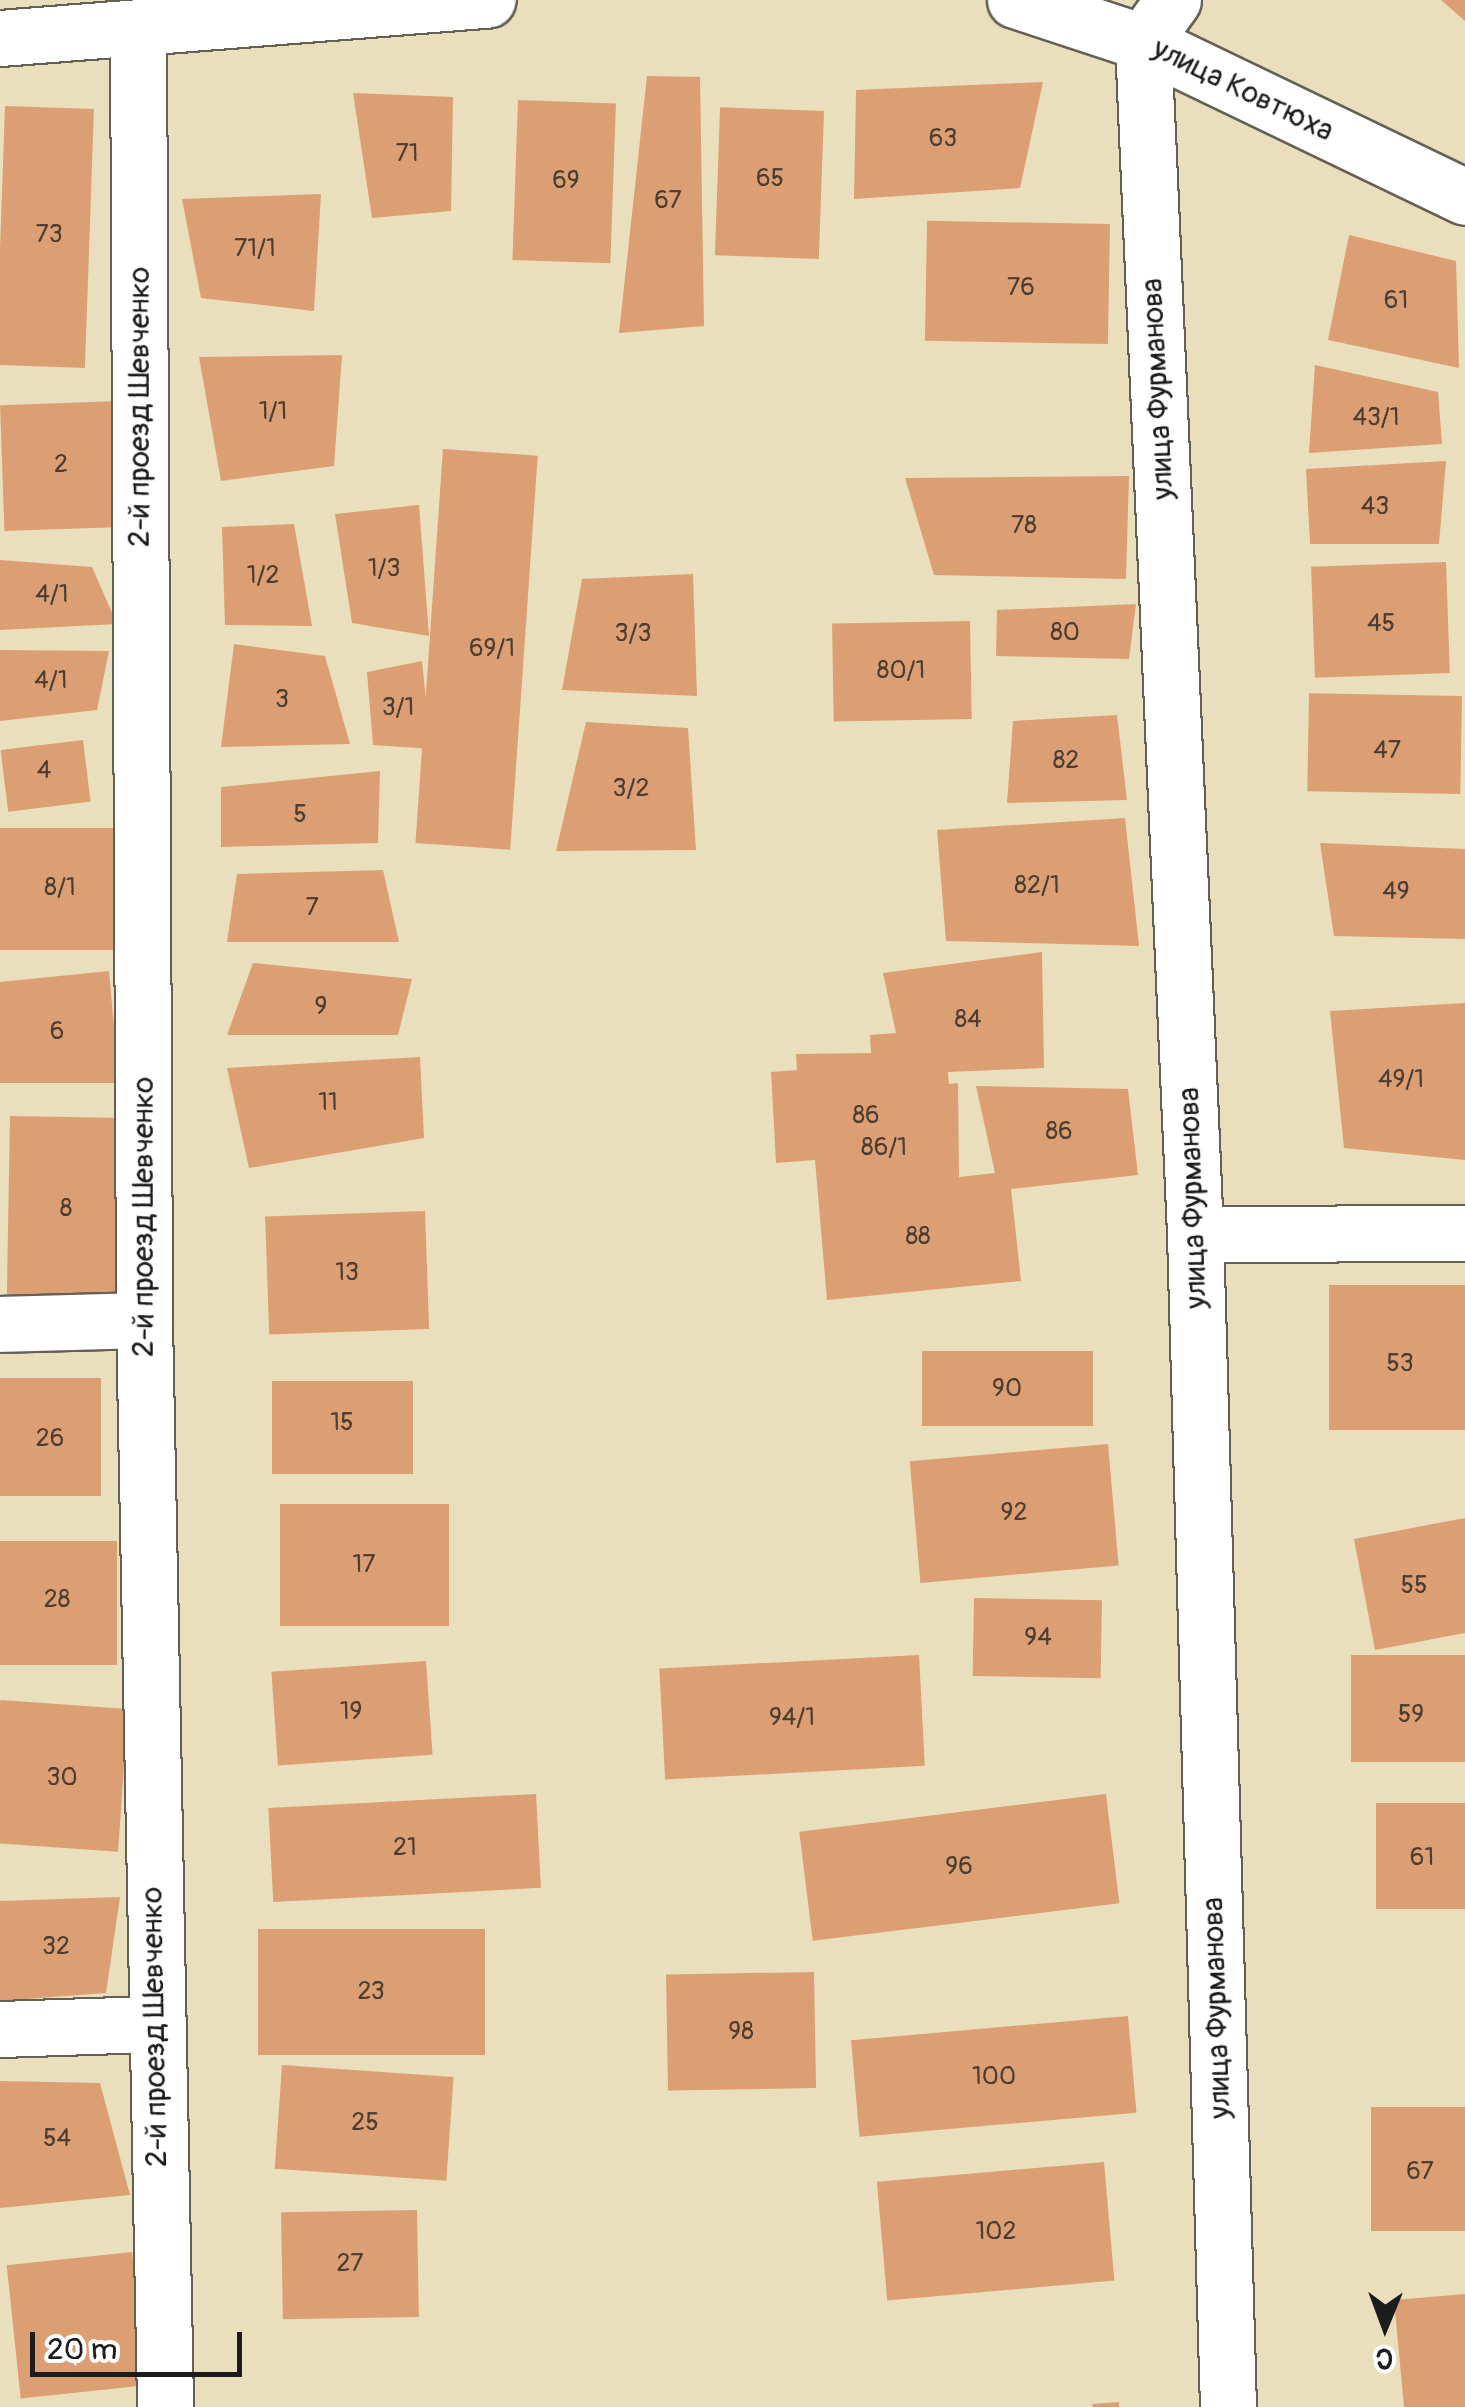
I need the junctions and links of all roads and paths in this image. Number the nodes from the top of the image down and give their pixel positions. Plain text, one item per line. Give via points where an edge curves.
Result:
1 (488, 0) edge
2 (1015, 0) edge
3 (1158, 21) edge
4 (138, 27) junction
5 (0, 38) edge
6 (1465, 197) edge
7 (1465, 1233) edge
8 (1195, 1234) junction
9 (144, 1320) junction
10 (0, 1324) edge
11 (154, 2024) junction
12 (0, 2029) edge
13 (166, 2407) edge
14 (1228, 2407) edge

1 - 4 street
2 - 3 street, улица Ковтюха
3 - 6 street, улица Ковтюха
3 - 8 street, улица Фурманова
4 - 5 street
4 - 9 street, 2-й проезд Шевченко
7 - 8 street
8 - 14 street, улица Фурманова
9 - 10 street
9 - 11 street, 2-й проезд Шевченко
11 - 12 street
11 - 13 street, 2-й проезд Шевченко

